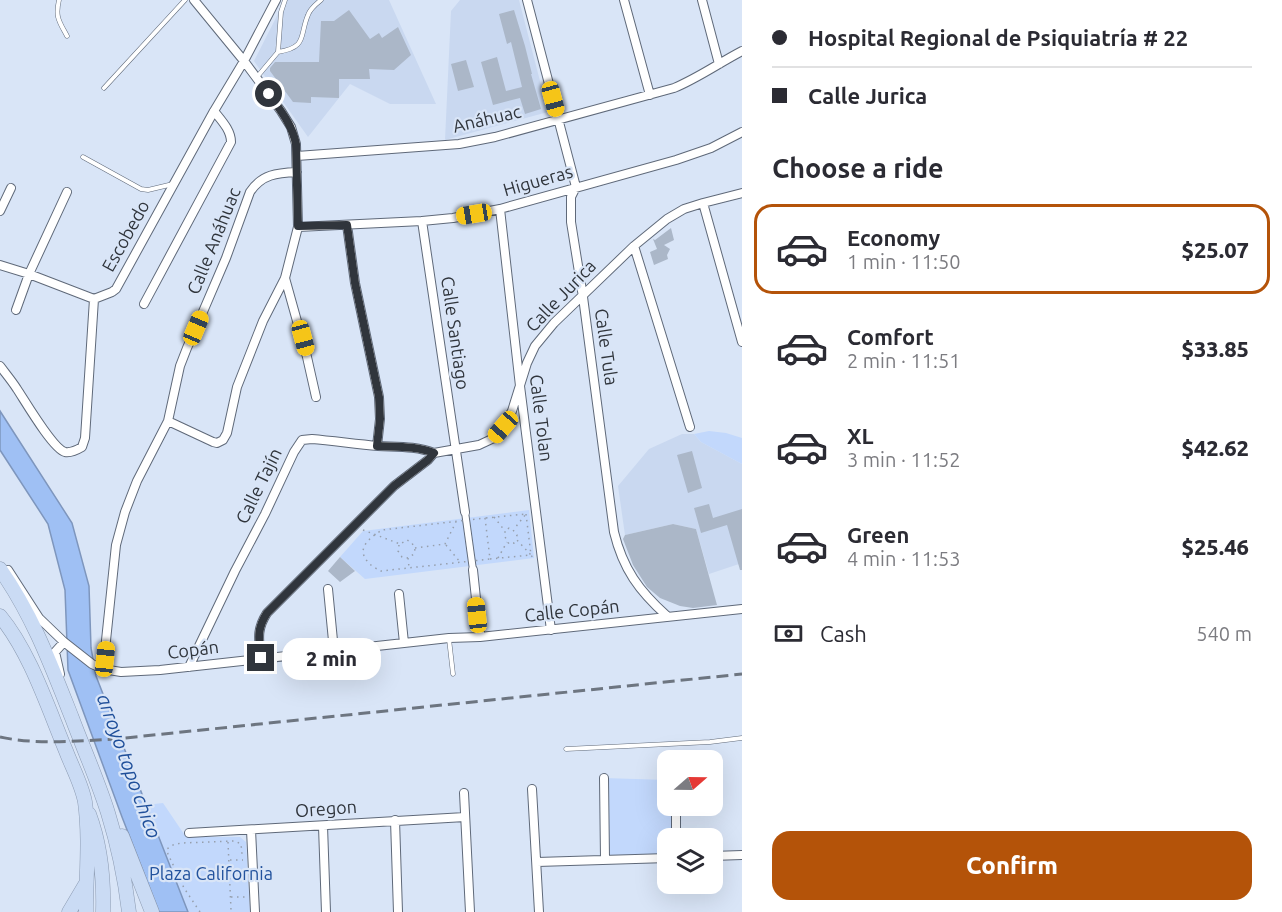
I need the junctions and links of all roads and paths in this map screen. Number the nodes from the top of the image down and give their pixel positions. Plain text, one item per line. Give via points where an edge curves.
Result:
1 (59, 0) edge
2 (185, 0) edge
3 (194, 0) edge
4 (285, 0) edge
5 (321, 0) edge
6 (527, 0) edge
7 (624, 0) edge
8 (702, 0) edge
9 (276, 1) edge
10 (67, 36) dead end
11 (742, 51) edge
12 (278, 52) junction
13 (244, 61) junction
14 (719, 63) junction
15 (257, 78) junction
16 (104, 88) dead end
17 (650, 95) junction
18 (214, 111) junction
19 (558, 119) junction
20 (742, 132) edge
21 (297, 156) junction
22 (83, 157) dead end
23 (297, 172) junction
24 (174, 184) junction
25 (576, 187) junction
26 (11, 188) dead end
27 (67, 192) dead end
28 (742, 193) edge
29 (703, 203) junction
30 (500, 209) junction
31 (0, 211) edge
32 (422, 221) junction
33 (347, 225) junction
34 (298, 226) junction
35 (634, 246) junction
36 (0, 265) edge
37 (28, 274) junction
38 (285, 278) junction
39 (583, 297) junction
40 (94, 299) junction
41 (144, 304) dead end
42 (16, 310) dead end
43 (742, 342) edge
44 (0, 366) edge
45 (520, 386) junction
46 (316, 397) dead end
47 (168, 421) junction
48 (690, 427) dead end
49 (377, 446) junction
50 (455, 450) junction
51 (434, 453) junction
52 (466, 516) junction
53 (493, 517) junction
54 (485, 518) junction
55 (456, 520) junction
56 (354, 526) junction
57 (513, 530) junction
58 (506, 531) junction
59 (375, 535) junction
60 (516, 539) junction
61 (508, 541) junction
62 (400, 544) junction
63 (445, 544) junction
64 (415, 549) junction
65 (408, 558) junction
66 (498, 558) junction
67 (490, 560) junction
68 (0, 563) edge
69 (461, 563) junction
70 (472, 565) junction
71 (409, 568) junction
72 (0, 569) edge
73 (328, 589) dead end
74 (399, 594) dead end
75 (742, 609) edge
76 (0, 616) edge
77 (667, 616) junction
78 (551, 630) junction
79 (449, 638) junction
80 (480, 638) junction
81 (404, 643) junction
82 (67, 644) junction
83 (334, 651) junction
84 (261, 658) junction
85 (189, 667) junction
86 (104, 669) junction
87 (453, 674) dead end
88 (73, 721) junction
89 (742, 738) edge
90 (566, 749) dead end
91 (604, 778) dead end
92 (532, 789) dead end
93 (464, 793) dead end
94 (84, 800) junction
95 (108, 812) junction
96 (465, 817) junction
97 (395, 820) junction
98 (323, 826) junction
99 (251, 830) junction
100 (189, 833) dead end
101 (228, 841) junction
102 (742, 855) edge
103 (723, 856) edge
104 (657, 858) edge
105 (605, 859) junction
106 (229, 860) junction
107 (537, 862) junction
108 (86, 883) junction
109 (231, 897) junction
110 (246, 904) dead end
111 (231, 910) dead end
112 (69, 912) edge
113 (86, 912) edge
114 (103, 912) edge
115 (129, 912) edge
116 (152, 912) edge
117 (200, 912) edge
118 (255, 912) edge
119 (327, 912) edge
120 (398, 912) edge
121 (470, 912) edge
122 (539, 912) edge

1 - 10 lane via 57,18
2 - 16 lane
3 - 13 street
4 - 12 lane
5 - 12 lane via 308,13 302,40 289,50
6 - 19 street, Calle Tula
7 - 17 street
8 - 14 street
9 - 13 street, Escobedo
11 - 14 street, Anáhuac
12 - 15 lane
13 - 15 street
13 - 18 street, Escobedo
14 - 17 street, Anáhuac via 695,79
15 - 21 street via 291,127
17 - 19 street, Anáhuac
18 - 24 street, Escobedo
18 - 41 street via 231,135 231,142
19 - 21 street, Anáhuac via 459,144
19 - 25 street, Calle Tula
20 - 25 street, Higueras via 687,156
21 - 23 street
22 - 24 lane via 141,189
23 - 34 street
23 - 47 street, Calle Anáhuac via 272,174 250,192 180,366
24 - 40 street, Escobedo via 116,289
25 - 30 street, Higueras
25 - 39 street, Calle Tula via 570,211
26 - 31 street
27 - 37 street
28 - 29 street, Calle Jurica
29 - 35 street, Calle Jurica via 666,219
29 - 43 street
30 - 32 street, Higueras
30 - 45 street, Calle Tolan
32 - 33 street, Higueras
32 - 50 street, Calle Santiago
33 - 34 street, Higueras
33 - 49 street via 379,397
34 - 38 street
35 - 39 street, Calle Jurica
35 - 48 street
36 - 37 street
37 - 40 street
37 - 42 street
38 - 46 street
38 - 47 street via 241,375 225,438 213,442
39 - 45 street, Calle Jurica via 535,346
39 - 77 street, Calle Tula via 617,545 635,583
40 - 44 street via 86,438 82,447 72,452 57,447
45 - 50 street, Calle Jurica via 512,411 494,438
45 - 78 street, Calle Tolan
47 - 86 street, Calle Anáhuac via 137,481 116,545
49 - 51 street, Calle Tajín
49 - 85 street, Calle Tajín via 312,439 299,443
50 - 51 street, Calle Jurica
50 - 52 street, Calle Santiago
51 - 56 street
52 - 54 path
52 - 55 path
52 - 70 street
53 - 54 path
53 - 57 path via 526,514
53 - 58 path
54 - 67 path
55 - 59 path via 382,530
55 - 63 path
56 - 59 path
56 - 84 street via 267,613 258,633
57 - 58 path
57 - 60 path
58 - 61 path
59 - 62 path
59 - 71 path via 365,544 367,562 381,571
60 - 61 path via 514,543
60 - 66 path via 531,555
61 - 66 path
62 - 64 path via 407,540
62 - 65 path via 398,551
63 - 64 path
63 - 69 path
64 - 65 path
65 - 71 path
66 - 67 path
67 - 70 path
68 - 82 street, Copán via 39,618
69 - 70 path
69 - 71 path
70 - 80 street
72 - 88 highway via 35,627
73 - 83 street
74 - 81 street
75 - 77 street, Calle Copán
76 - 94 highway via 23,651
77 - 78 street, Calle Copán
78 - 80 street, Calle Copán
79 - 80 street, Calle Copán
79 - 81 street, Calle Copán
79 - 87 lane
81 - 83 street, Calle Copán
82 - 86 street, Copán
82 - 88 street via 56,650 56,656
83 - 84 street, Copán
84 - 85 street, Copán
85 - 86 street, Copán via 132,672
88 - 95 highway
89 - 90 lane
91 - 105 street
92 - 107 street
93 - 96 street
94 - 108 highway
94 - 114 highway via 97,834
95 - 115 highway
95 - 116 highway via 121,833
96 - 97 street, Oregon
96 - 121 street
97 - 98 street, Oregon
97 - 120 street
98 - 99 street, Oregon
98 - 119 street
99 - 100 street, Oregon
99 - 118 street
101 - 106 path
101 - 106 path via 240,842 243,860
101 - 117 path via 177,844 167,849 184,888
102 - 103 street
104 - 105 street
105 - 107 street
106 - 109 path
107 - 122 street
108 - 112 highway
108 - 113 highway
109 - 110 path via 245,897
109 - 111 path

